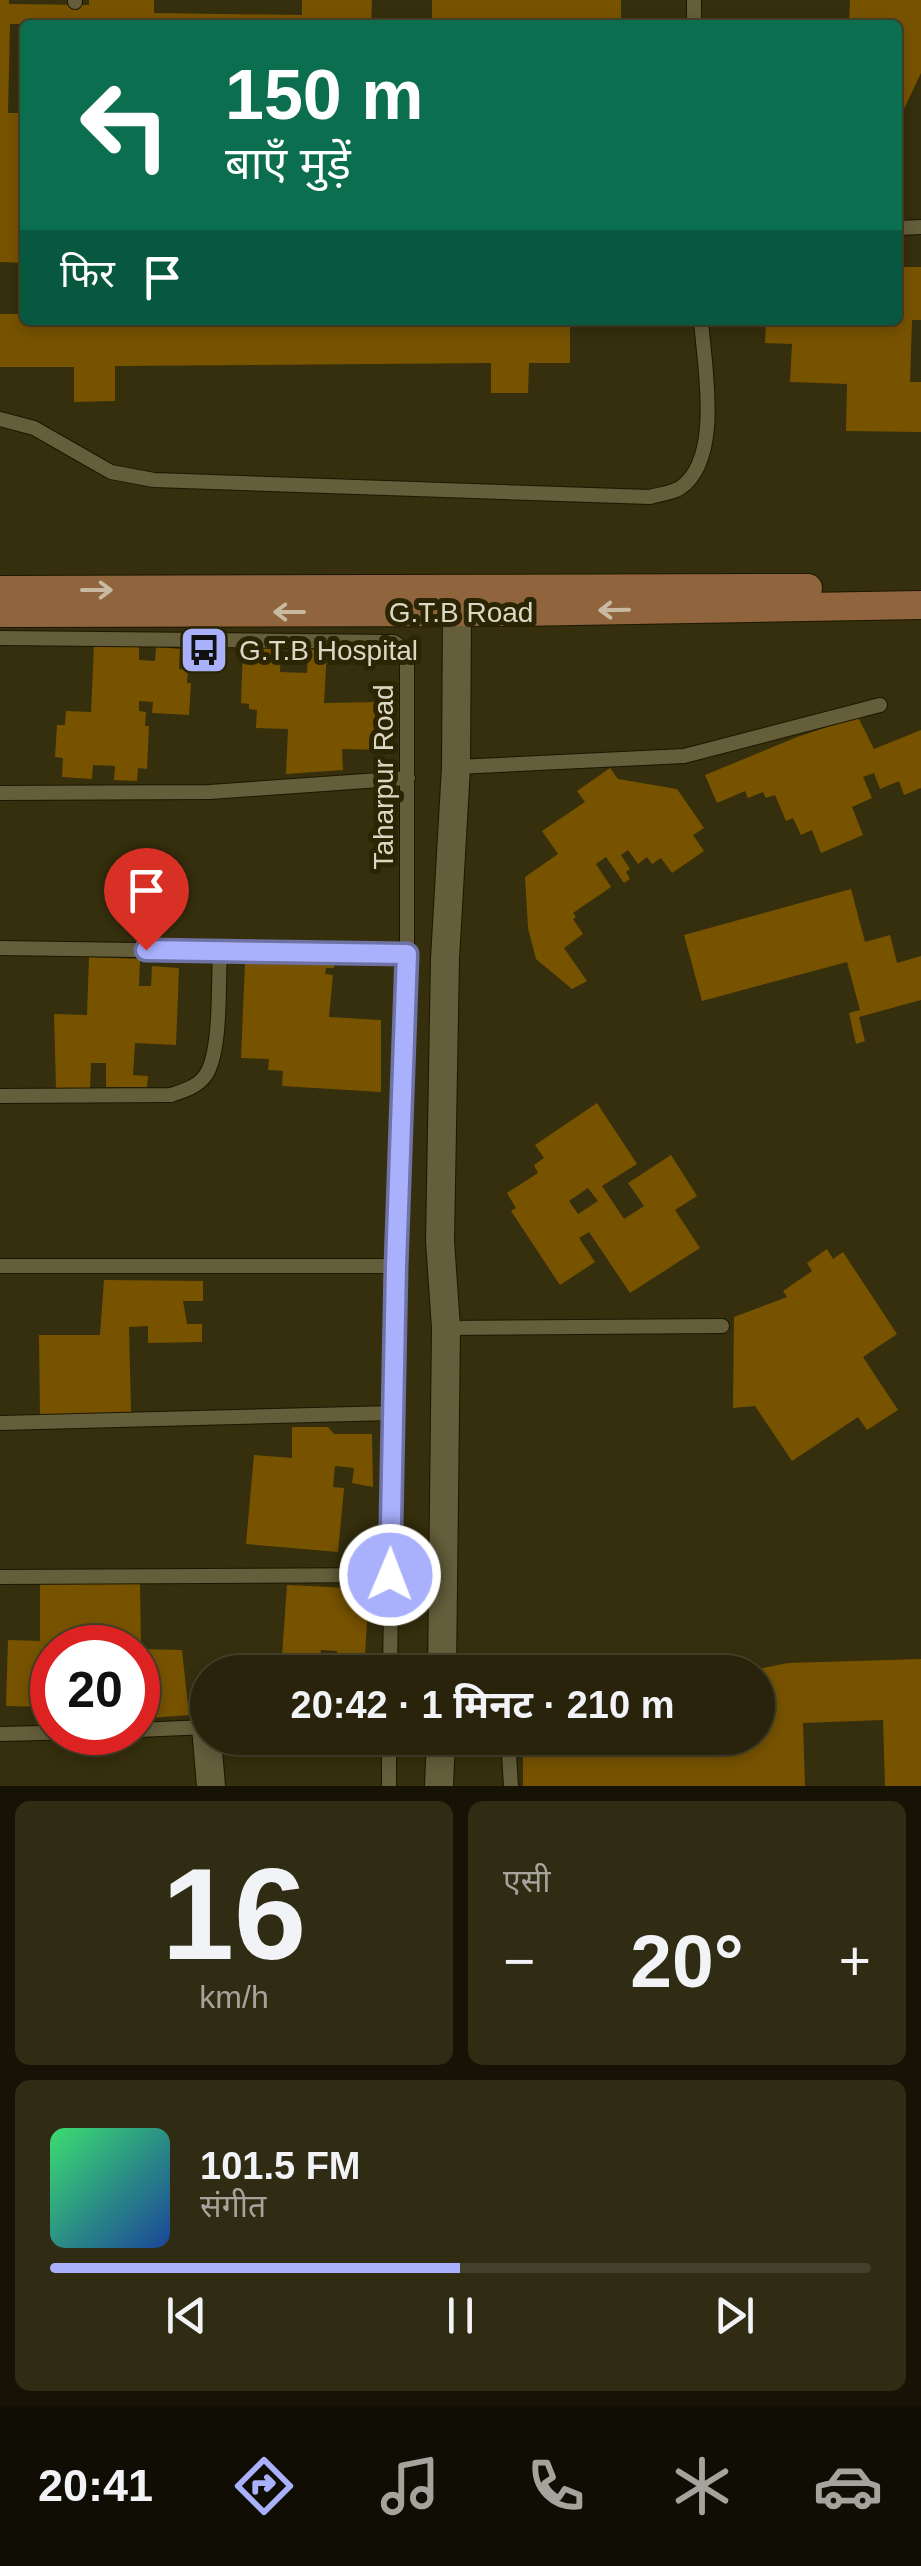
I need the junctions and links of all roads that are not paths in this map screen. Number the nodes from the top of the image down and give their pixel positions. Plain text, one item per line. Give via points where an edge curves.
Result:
1 (702, 325) edge
2 (0, 419) edge
3 (921, 586) edge
4 (0, 590) edge
5 (921, 605) edge
6 (457, 612) junction
7 (0, 613) edge
8 (0, 638) edge
9 (880, 705) dead end
10 (456, 766) junction
11 (408, 778) junction
12 (0, 793) edge
13 (0, 948) edge
14 (220, 951) junction
15 (407, 954) junction
16 (0, 1096) edge
17 (0, 1266) edge
18 (396, 1266) junction
19 (722, 1326) dead end
20 (446, 1328) junction
21 (393, 1413) junction
22 (0, 1422) edge
23 (390, 1575) junction
24 (0, 1577) edge
25 (390, 1655) edge
26 (442, 1655) edge
27 (190, 1728) edge
28 (160, 1729) edge
29 (30, 1733) edge
30 (0, 1734) edge
31 (209, 1755) edge
32 (390, 1755) edge
33 (441, 1755) edge
34 (509, 1755) edge
35 (211, 1786) edge
36 (389, 1786) edge
37 (440, 1786) edge
38 (511, 1786) edge

1 - 2 lane via 704,458 678,490 650,497 154,480 110,472 34,428
4 -> 3 main road, G.T.B Road
5 -> 6 main road, G.T.B Road
6 -> 7 main road, G.T.B Road
6 - 10 street
8 - 11 lane, Taharpur Road via 394,642 408,651
9 - 10 lane via 684,756
10 - 20 street via 444,959 440,1241
11 - 12 lane via 210,792
11 - 15 lane, Taharpur Road
13 - 14 lane
14 - 15 lane
14 - 16 lane via 213,1055 205,1076 188,1090 171,1096
15 - 18 lane, Taharpur Road
17 - 18 lane
18 - 21 lane, Taharpur Road
19 - 20 lane
20 - 26 street
21 - 22 lane
21 - 23 lane, Taharpur Road
23 - 24 lane
23 - 25 lane
27 - 28 lane
29 - 30 lane
31 - 35 street
32 - 36 lane
33 - 37 street
34 - 38 lane

